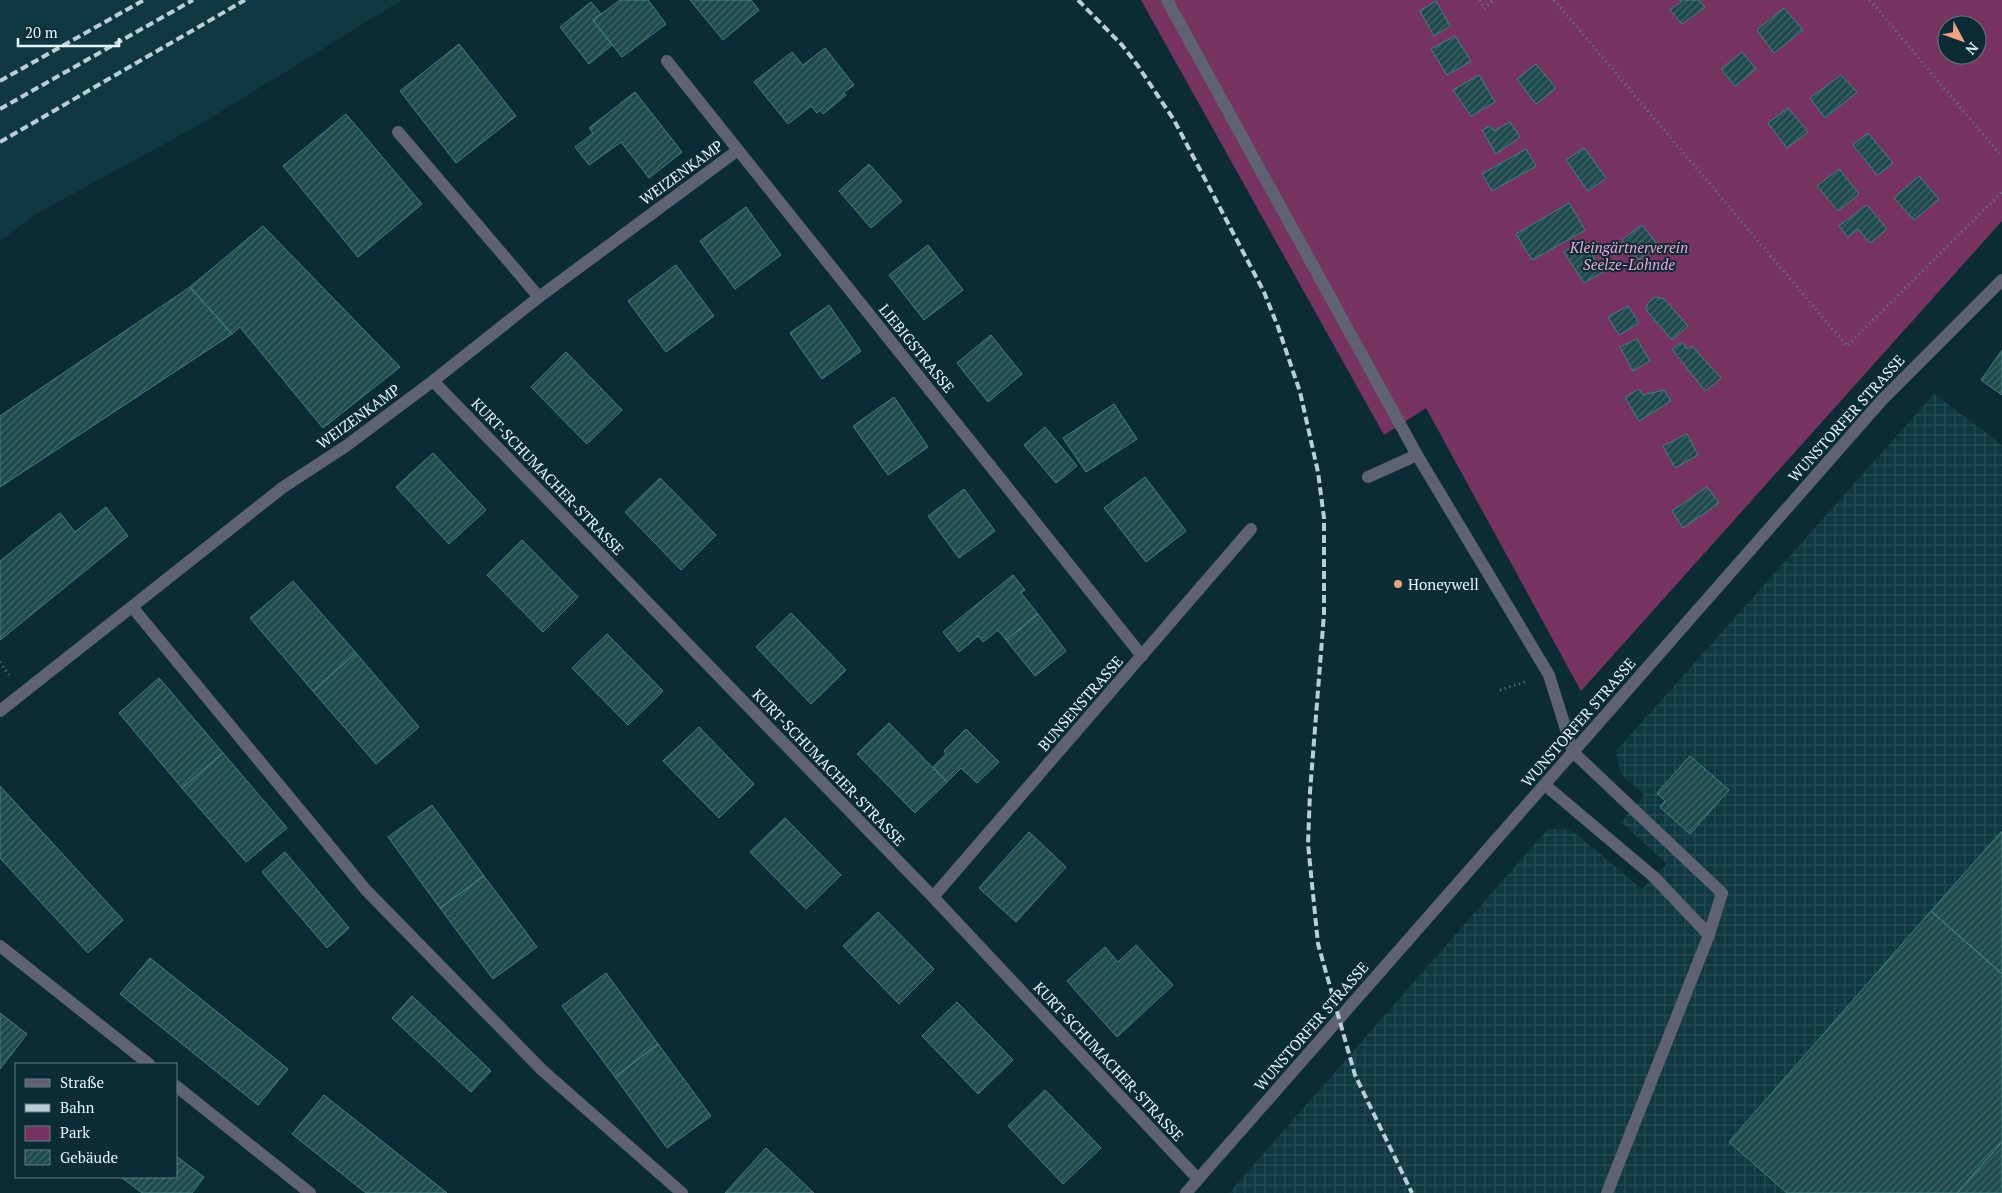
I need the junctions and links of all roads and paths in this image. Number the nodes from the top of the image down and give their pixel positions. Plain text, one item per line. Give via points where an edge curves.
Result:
1 (1167, 0) edge
2 (1480, 0) edge
3 (1493, 0) edge
4 (1554, 0) edge
5 (1870, 0) edge
6 (667, 61) dead end
7 (398, 132) dead end
8 (738, 150) junction
9 (2002, 157) edge
10 (2002, 192) edge
11 (2002, 280) edge
12 (539, 297) junction
13 (433, 381) junction
14 (1417, 455) junction
15 (1368, 477) dead end
16 (1251, 529) dead end
17 (133, 608) junction
18 (1142, 656) junction
19 (0, 711) edge
20 (1573, 752) junction
21 (1545, 785) junction
22 (932, 897) junction
23 (1709, 936) junction
24 (0, 946) edge
25 (148, 1063) edge
26 (178, 1088) edge
27 (1198, 1179) junction
28 (310, 1193) edge
29 (682, 1193) edge
30 (1186, 1193) edge
31 (1607, 1193) edge

1 - 14 street
2 - 3 path via 1484,9
4 - 10 path via 1848,346
5 - 9 path
6 - 8 street, LIEBIGSTRASSE
7 - 12 street
8 - 12 street, WEIZENKAMP
8 - 18 street, LIEBIGSTRASSE
11 - 20 street, WUNSTORFER STRASSE via 1882,400
12 - 13 street, WEIZENKAMP
13 - 17 street, WEIZENKAMP via 346,446 282,488
13 - 22 street, KURT-SCHUMACHER-STRASSE
14 - 15 street
14 - 20 street via 1549,675
16 - 18 street, BUNSENSTRASSE
17 - 19 street, WEIZENKAMP
17 - 29 street via 366,890 542,1070
18 - 22 street, BUNSENSTRASSE
20 - 21 street, WUNSTORFER STRASSE
20 - 23 street via 1722,893
21 - 23 street via 1654,878
21 - 27 street, WUNSTORFER STRASSE
22 - 27 street, KURT-SCHUMACHER-STRASSE
23 - 31 street
24 - 25 street
26 - 28 street
27 - 30 street, WUNSTORFER STRASSE

